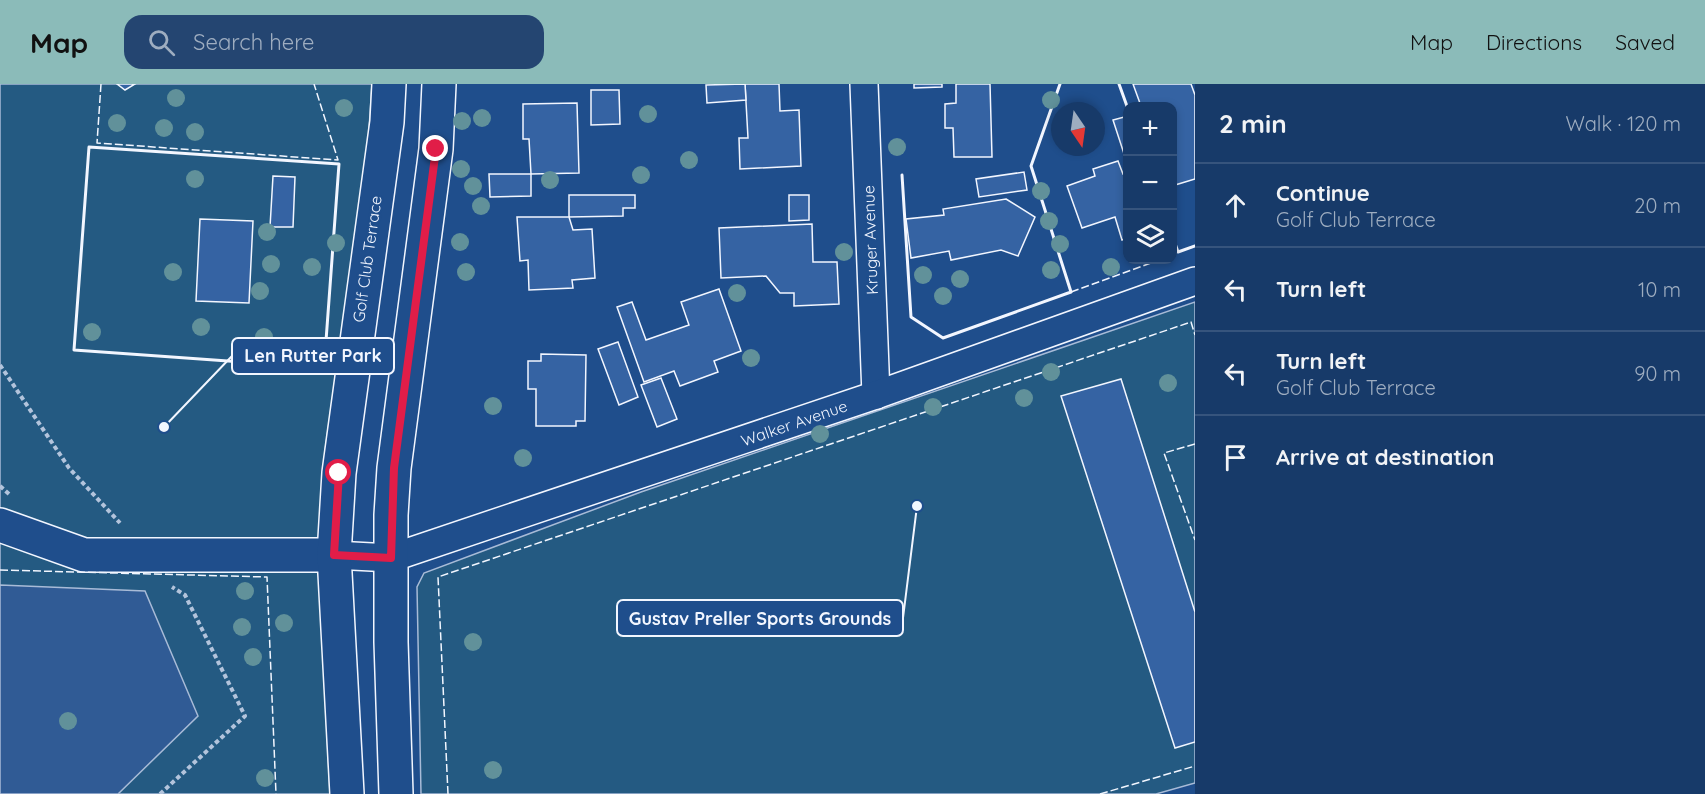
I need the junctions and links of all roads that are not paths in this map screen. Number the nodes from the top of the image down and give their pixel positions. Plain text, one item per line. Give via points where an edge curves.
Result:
1 (389, 84) edge
2 (439, 84) edge
3 (864, 84) edge
4 (1195, 281) edge
5 (876, 395) junction
6 (8, 513) edge
7 (334, 555) junction
8 (391, 558) junction
9 (347, 794) edge
10 (396, 794) edge

1 - 7 street, Golf Club Terrace via 339,473
2 - 8 street via 436,149 394,468
3 - 5 street, Kruger Avenue
4 - 5 street, Walker Avenue
5 - 8 street, Walker Avenue
6 - 7 street via 84,555
7 - 8 street
7 - 9 street, Golf Club Terrace
8 - 10 street

